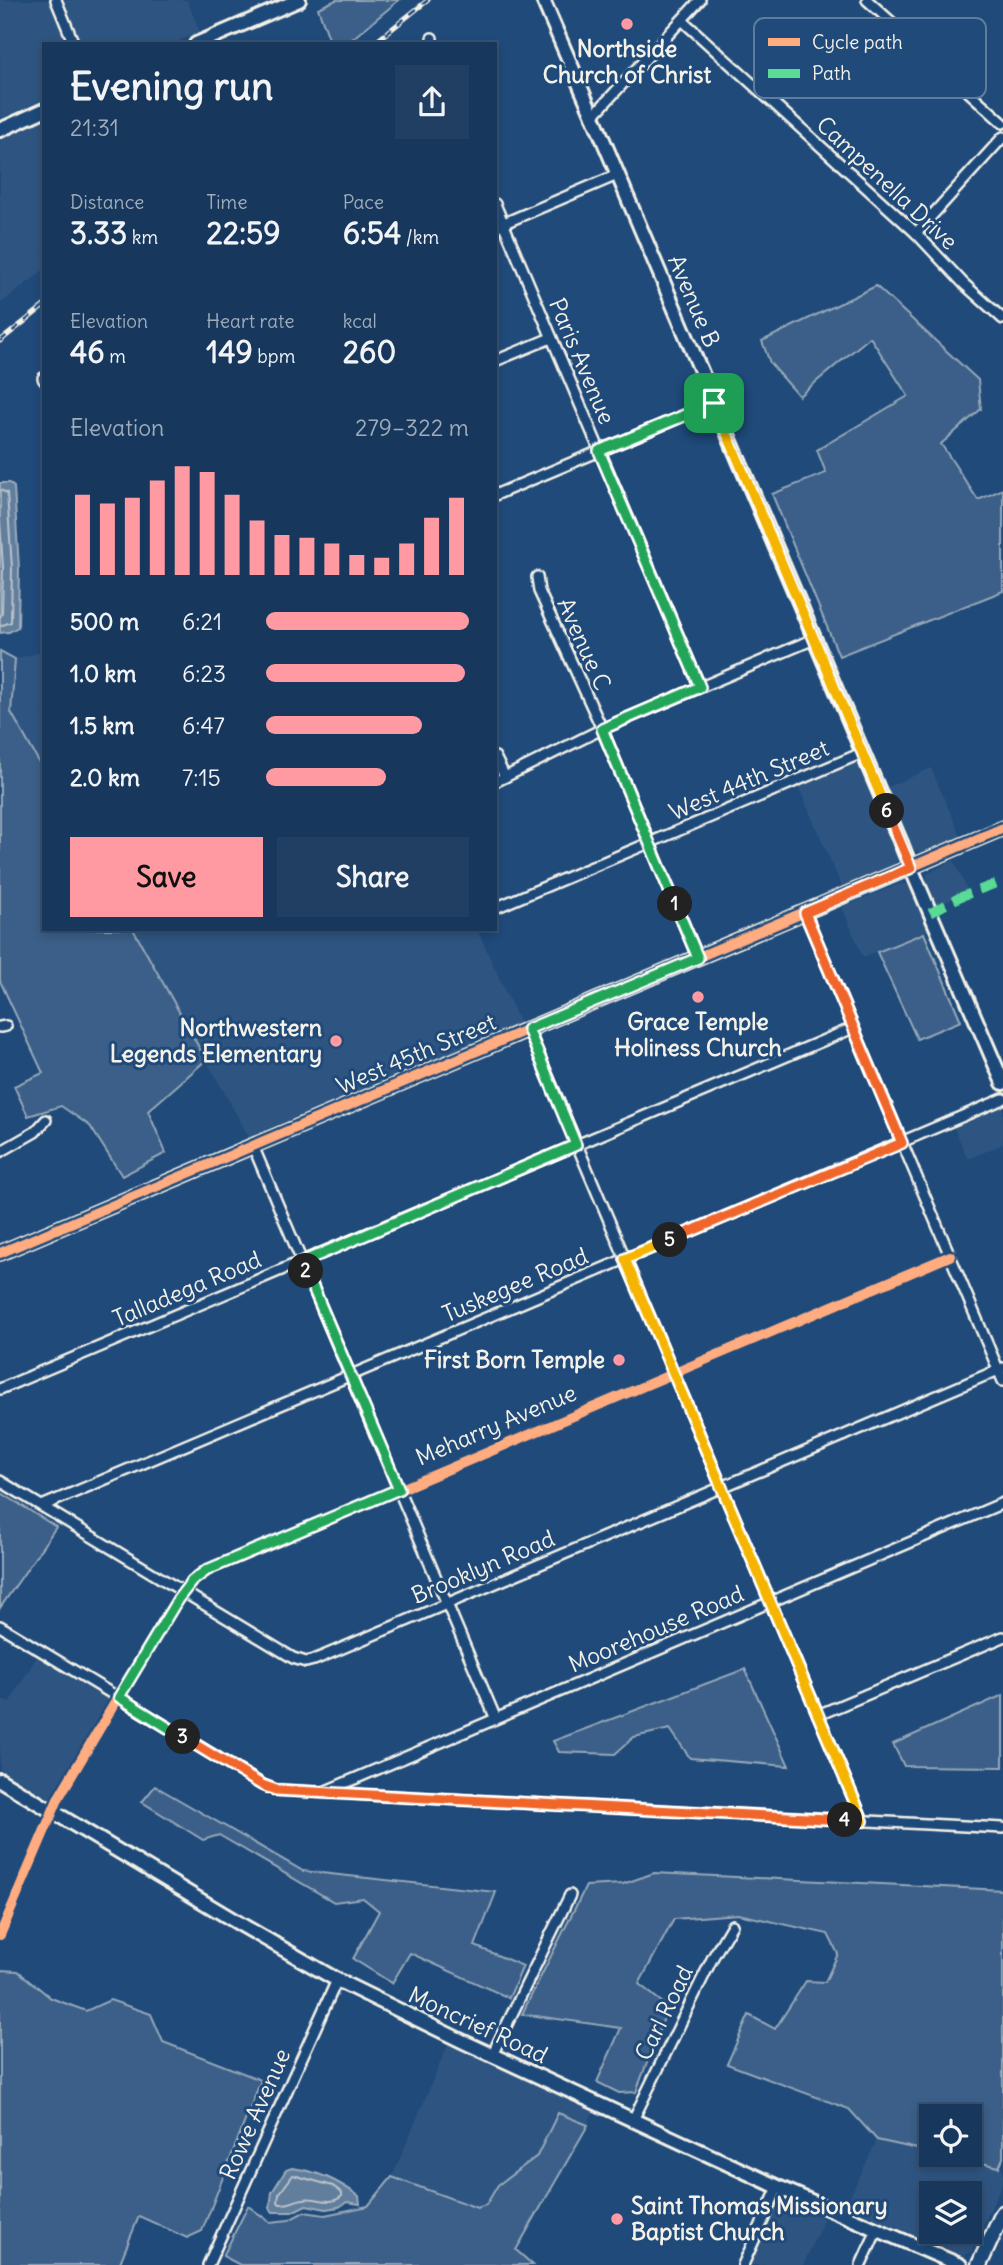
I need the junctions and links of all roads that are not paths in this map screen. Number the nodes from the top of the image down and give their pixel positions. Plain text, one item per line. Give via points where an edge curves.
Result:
1 (56, 0) edge
2 (299, 0) edge
3 (543, 0) edge
4 (700, 0) edge
5 (867, 0) edge
6 (887, 18) edge
7 (682, 20) junction
8 (73, 42) edge
9 (201, 42) edge
10 (754, 86) edge
11 (768, 98) edge
12 (975, 98) edge
13 (42, 111) edge
14 (593, 116) junction
15 (1003, 123) edge
16 (0, 130) edge
17 (1003, 137) edge
18 (617, 175) junction
19 (499, 225) edge
20 (916, 233) junction
21 (1003, 319) edge
22 (551, 338) junction
23 (497, 360) edge
24 (714, 403) junction
25 (599, 451) junction
26 (497, 494) edge
27 (537, 577) dead end
28 (814, 639) junction
29 (700, 687) junction
30 (602, 729) junction
31 (862, 752) junction
32 (500, 779) edge
33 (1003, 828) edge
34 (650, 844) junction
35 (911, 868) junction
36 (497, 907) edge
37 (805, 913) junction
38 (698, 958) junction
39 (853, 1028) junction
40 (528, 1029) junction
41 (1003, 1083) edge
42 (1003, 1099) edge
43 (46, 1120) dead end
44 (902, 1143) junction
45 (576, 1145) junction
46 (253, 1146) junction
47 (0, 1153) edge
48 (0, 1253) edge
49 (950, 1256) junction
50 (625, 1259) junction
51 (302, 1262) junction
52 (1001, 1369) edge
53 (673, 1373) junction
54 (350, 1376) junction
55 (1003, 1381) edge
56 (0, 1389) edge
57 (0, 1481) edge
58 (722, 1487) junction
59 (399, 1489) junction
60 (1003, 1503) edge
61 (42, 1506) junction
62 (183, 1592) junction
63 (771, 1601) junction
64 (446, 1604) junction
65 (0, 1626) edge
66 (1003, 1637) edge
67 (119, 1697) junction
68 (818, 1715) junction
69 (495, 1717) junction
70 (0, 1780) edge
71 (324, 1792) junction
72 (54, 1812) junction
73 (863, 1821) junction
74 (1003, 1828) edge
75 (570, 1895) dead end
76 (4, 1918) edge
77 (732, 1925) dead end
78 (0, 1936) edge
79 (337, 1980) junction
80 (492, 2055) junction
81 (633, 2120) junction
82 (778, 2187) junction
83 (1003, 2213) edge
84 (877, 2230) junction
85 (208, 2265) edge
86 (743, 2265) edge
87 (861, 2265) edge
88 (960, 2265) edge
89 (979, 2265) edge

1 - 8 street
2 - 9 main road
3 - 14 main road, Avenue B
4 - 7 street
5 - 6 street
7 - 10 street, Campenella Drive
7 - 14 street
11 - 20 street, Campenella Drive
12 - 15 street
13 - 16 main road
14 - 18 main road, Avenue B
17 - 20 street
18 - 19 street
18 - 24 main road, Avenue B
19 - 22 street, Paris Avenue
20 - 21 street, Campenella Drive
22 - 23 street
22 - 25 street, Paris Avenue
24 - 25 street
24 - 28 main road, Avenue B
25 - 26 street
25 - 29 street, Paris Avenue
27 - 30 street, Avenue C via 539,592
28 - 29 street
28 - 31 main road, Avenue B
29 - 30 street
30 - 32 street
30 - 34 street, Avenue C
31 - 34 street, West 44th Street
31 - 35 main road, Avenue B
33 - 35 main road, West 45th Street
34 - 36 street, West 44th Street
34 - 38 street, Avenue C
35 - 37 main road, West 45th Street
35 - 41 main road, Avenue B
37 - 38 main road, West 45th Street
37 - 39 street
38 - 40 main road, West 45th Street
39 - 44 street
39 - 45 street, Talladega Road
40 - 45 street
40 - 46 main road, West 45th Street
42 - 44 street, Tuskegee Road
43 - 47 street
44 - 49 street
44 - 50 street, Tuskegee Road
45 - 50 street
45 - 51 street, Talladega Road
46 - 48 main road, West 45th Street
46 - 51 street
49 - 52 street
49 - 53 street, Meharry Avenue
50 - 53 street
50 - 54 street, Tuskegee Road
51 - 54 street
51 - 56 street, Talladega Road
52 - 55 street
52 - 58 street, Brooklyn Road
53 - 58 street
53 - 59 street, Meharry Avenue
54 - 59 street
54 - 61 street, Tuskegee Road
57 - 61 street, Brooklyn Road
58 - 63 street
58 - 64 street, Brooklyn Road
59 - 62 street, Meharry Avenue via 207,1570
59 - 64 street
60 - 63 street, Moorehouse Road
61 - 62 street, Brooklyn Road
62 - 64 street, Brooklyn Road via 293,1658 306,1661
62 - 67 street, Meharry Avenue
63 - 68 street
63 - 69 street, Moorehouse Road
64 - 69 street
65 - 67 street
66 - 68 street
67 - 71 street via 262,1785
67 - 72 street, Meharry Avenue
68 - 73 street
69 - 71 street, Moorehouse Road
70 - 72 main road, Moncrief Road
71 - 73 street
72 - 76 street, Meharry Avenue
72 - 79 main road, Moncrief Road
73 - 74 street
75 - 80 street
76 - 78 street, Meharry Avenue
77 - 81 street, Carl Road
79 - 80 main road, Moncrief Road
79 - 85 street, Rowe Avenue
80 - 81 main road, Moncrief Road
81 - 82 main road, Moncrief Road
82 - 84 main road, Moncrief Road
82 - 86 street
83 - 89 main road
84 - 87 street
84 - 88 main road, Moncrief Road

